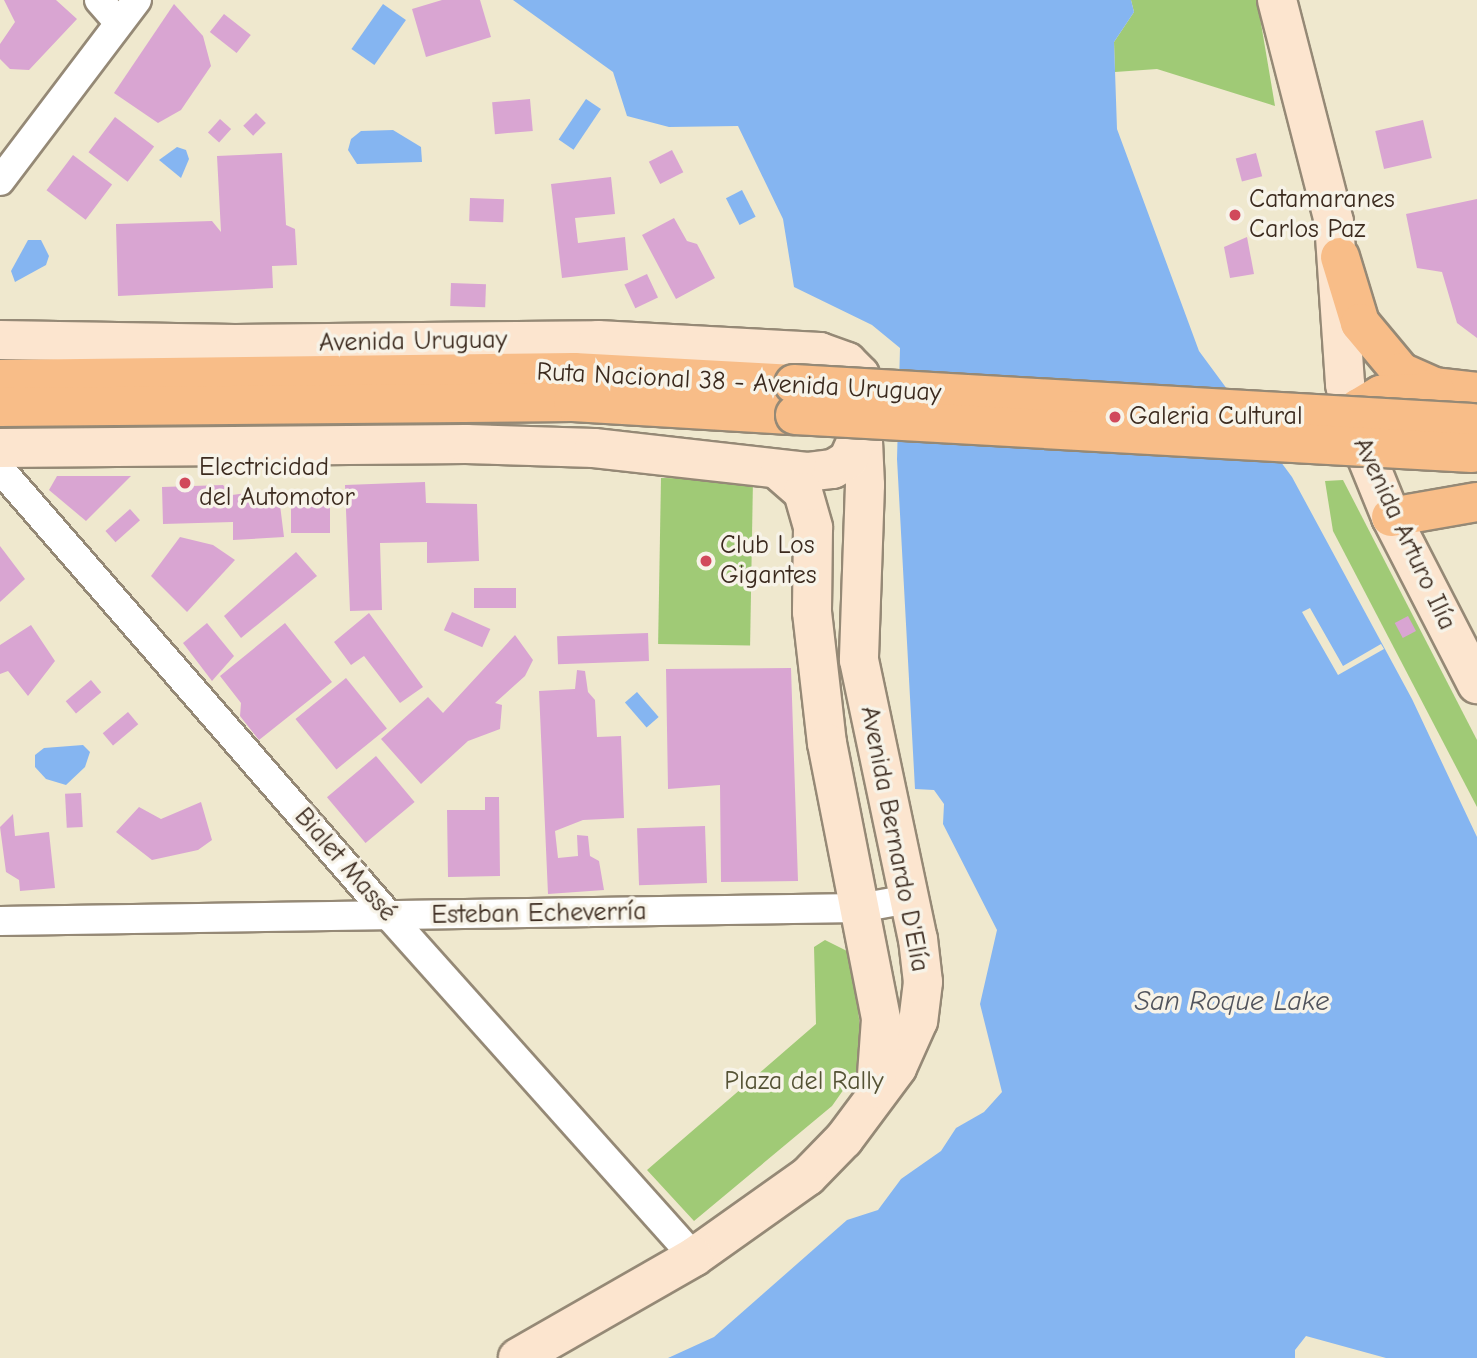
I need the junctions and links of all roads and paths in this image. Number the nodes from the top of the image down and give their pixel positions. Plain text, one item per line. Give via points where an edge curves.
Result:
1 (99, 0) edge
2 (137, 0) edge
3 (1277, 0) edge
4 (119, 23) junction
5 (0, 181) edge
6 (1340, 257) junction
7 (0, 340) edge
8 (0, 366) edge
9 (860, 375) joint
10 (60, 378) junction
11 (0, 379) edge
12 (794, 399) junction
13 (0, 407) edge
14 (1352, 421) junction
15 (1475, 423) edge
16 (864, 424) junction
17 (0, 448) edge
18 (0, 469) edge
19 (780, 472) junction
20 (1477, 502) edge
21 (1391, 517) junction
22 (1477, 684) edge
23 (909, 899) junction
24 (859, 908) junction
25 (390, 917) junction
26 (0, 921) edge
27 (875, 1095) junction
28 (694, 1257) junction
29 (518, 1358) edge

1 - 4 street
2 - 4 street
3 - 6 main road via 1327,188
4 - 5 street
6 - 14 main road, Avenida Arturo Ilía via 1345,384
6 - 15 main road via 1360,323 1401,372 1434,387
7 - 9 main road, Avenida Uruguay via 235,344 611,341 820,352 847,362
8 - 10 main road
9 - 16 main road, Avenida Bernardo D'Elía
10 - 11 main road, Ruta Nacional 38 - Avenida Uruguay
10 - 12 main road, Ruta Nacional 38 - Avenida Uruguay via 575,372
12 - 13 main road, Ruta Nacional 38 - Avenida Uruguay
12 - 15 main road, Ruta Nacional 38 - Avenida Uruguay, bridge
14 - 15 main road via 1359,408 1381,395
14 - 21 main road, Avenida Arturo Ilía
16 - 19 main road via 848,460 833,469
16 - 23 main road, Avenida Bernardo D'Elía via 859,660
17 - 19 main road via 479,444 594,448
18 - 25 street, Bialet Massé
19 - 24 main road via 803,492 810,507 818,669
20 - 21 main road
21 - 22 main road, Avenida Arturo Ilía
23 - 24 street, Esteban Echeverría
23 - 27 main road, Avenida Bernardo D'Elía via 922,966 922,998 909,1044
24 - 25 street, Esteban Echeverría
24 - 27 main road via 881,1019
25 - 26 street, Esteban Echeverría
25 - 28 street, Bialet Massé
27 - 28 main road, Avenida Bernardo D'Elía via 844,1139 808,1176
28 - 29 main road, Avenida Bernardo D'Elía

